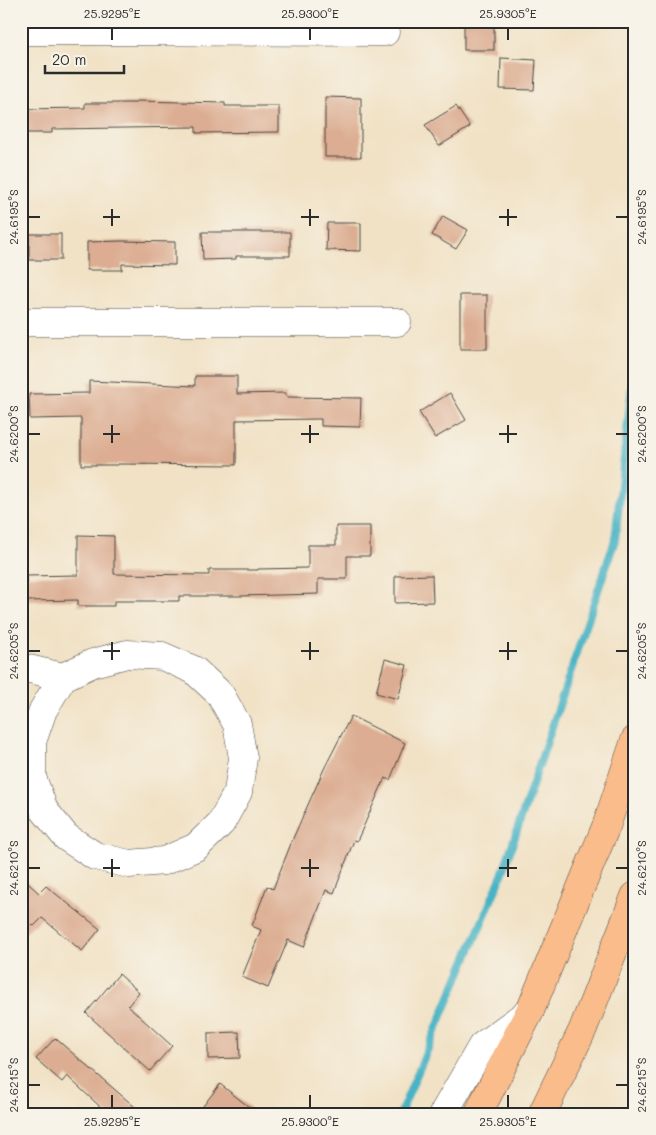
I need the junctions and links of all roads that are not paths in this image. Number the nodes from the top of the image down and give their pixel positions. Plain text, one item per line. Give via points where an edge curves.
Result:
1 (21, 31) edge
2 (385, 32) dead end
3 (21, 322) edge
4 (397, 322) dead end
5 (21, 667) edge
6 (63, 677) junction
7 (635, 740) edge
8 (635, 896) edge
9 (530, 1011) junction
10 (443, 1114) edge
11 (478, 1114) edge
12 (542, 1114) edge

1 - 2 street
3 - 4 street
5 - 6 street
6 - 6 street via 93,663 128,654 162,656 194,670 220,694 237,724 243,758 238,792 221,823 196,847 164,861 129,864 95,856 66,837 44,810 32,777 32,742 43,710
7 - 9 main road via 607,824
8 - 12 main road via 583,1030
9 - 10 street via 482,1046
9 - 11 main road

